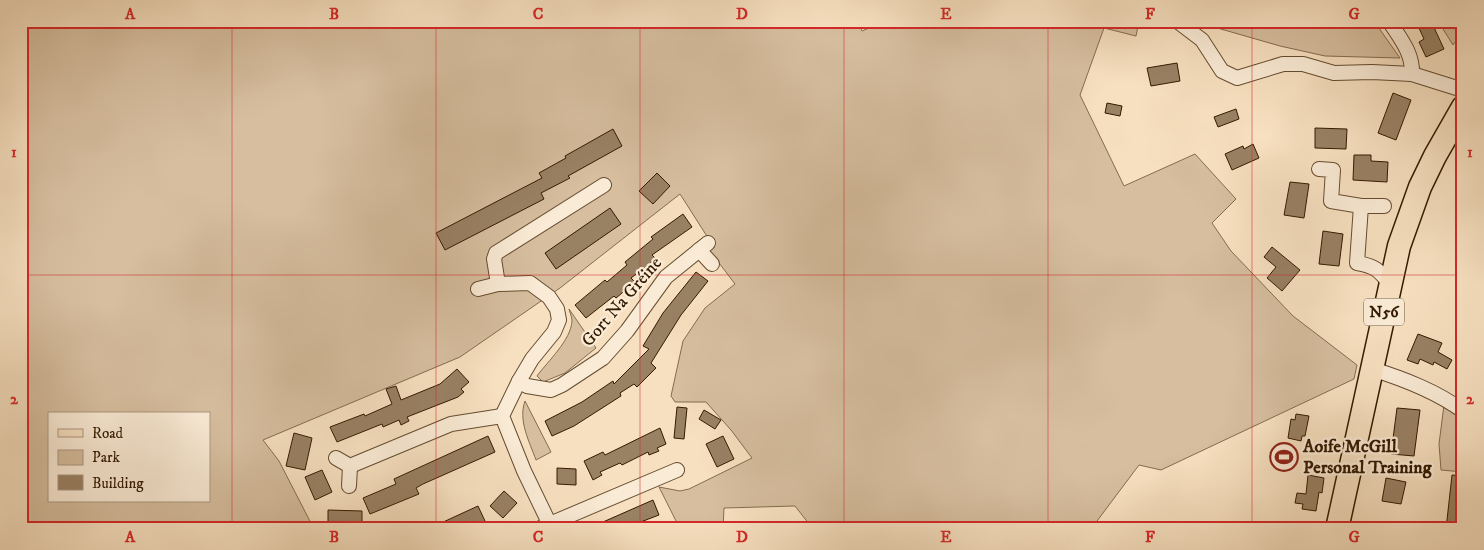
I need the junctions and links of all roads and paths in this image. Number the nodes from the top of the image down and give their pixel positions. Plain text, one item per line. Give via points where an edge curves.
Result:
1 (1177, 21) edge
2 (1389, 21) edge
3 (1412, 74) junction
4 (1463, 90) edge
5 (1463, 107) edge
6 (1319, 170) dead end
7 (604, 185) dead end
8 (1361, 206) junction
9 (1384, 206) dead end
10 (712, 264) dead end
11 (498, 284) junction
12 (1390, 284) junction
13 (478, 289) dead end
14 (1372, 369) junction
15 (519, 381) junction
16 (1463, 412) edge
17 (502, 416) junction
18 (336, 458) dead end
19 (350, 466) junction
20 (677, 470) dead end
21 (349, 486) dead end
22 (546, 527) edge
23 (1337, 529) edge

1 - 3 street via 1202,40 1222,71 1237,78 1282,64 1303,64 1334,73
2 - 3 street via 1409,51
3 - 4 street
5 - 12 main road, N56 via 1420,188 1399,246
6 - 8 street via 1333,170 1331,201
7 - 11 street via 496,253
8 - 9 street
8 - 12 street via 1357,263 1379,269
10 - 15 street, Gort Na Gréine via 703,246 666,277 628,330 603,358 562,385 552,390 527,386
11 - 13 street, Gort Na Gréine
11 - 15 street, Gort Na Gréine via 530,283 549,297 557,309 559,320 554,332
12 - 14 main road, N56
14 - 16 street via 1446,399
14 - 23 main road, N56
15 - 17 street, Gort Na Gréine
17 - 19 street via 451,424
17 - 22 street
18 - 19 street
19 - 21 street
20 - 22 street

